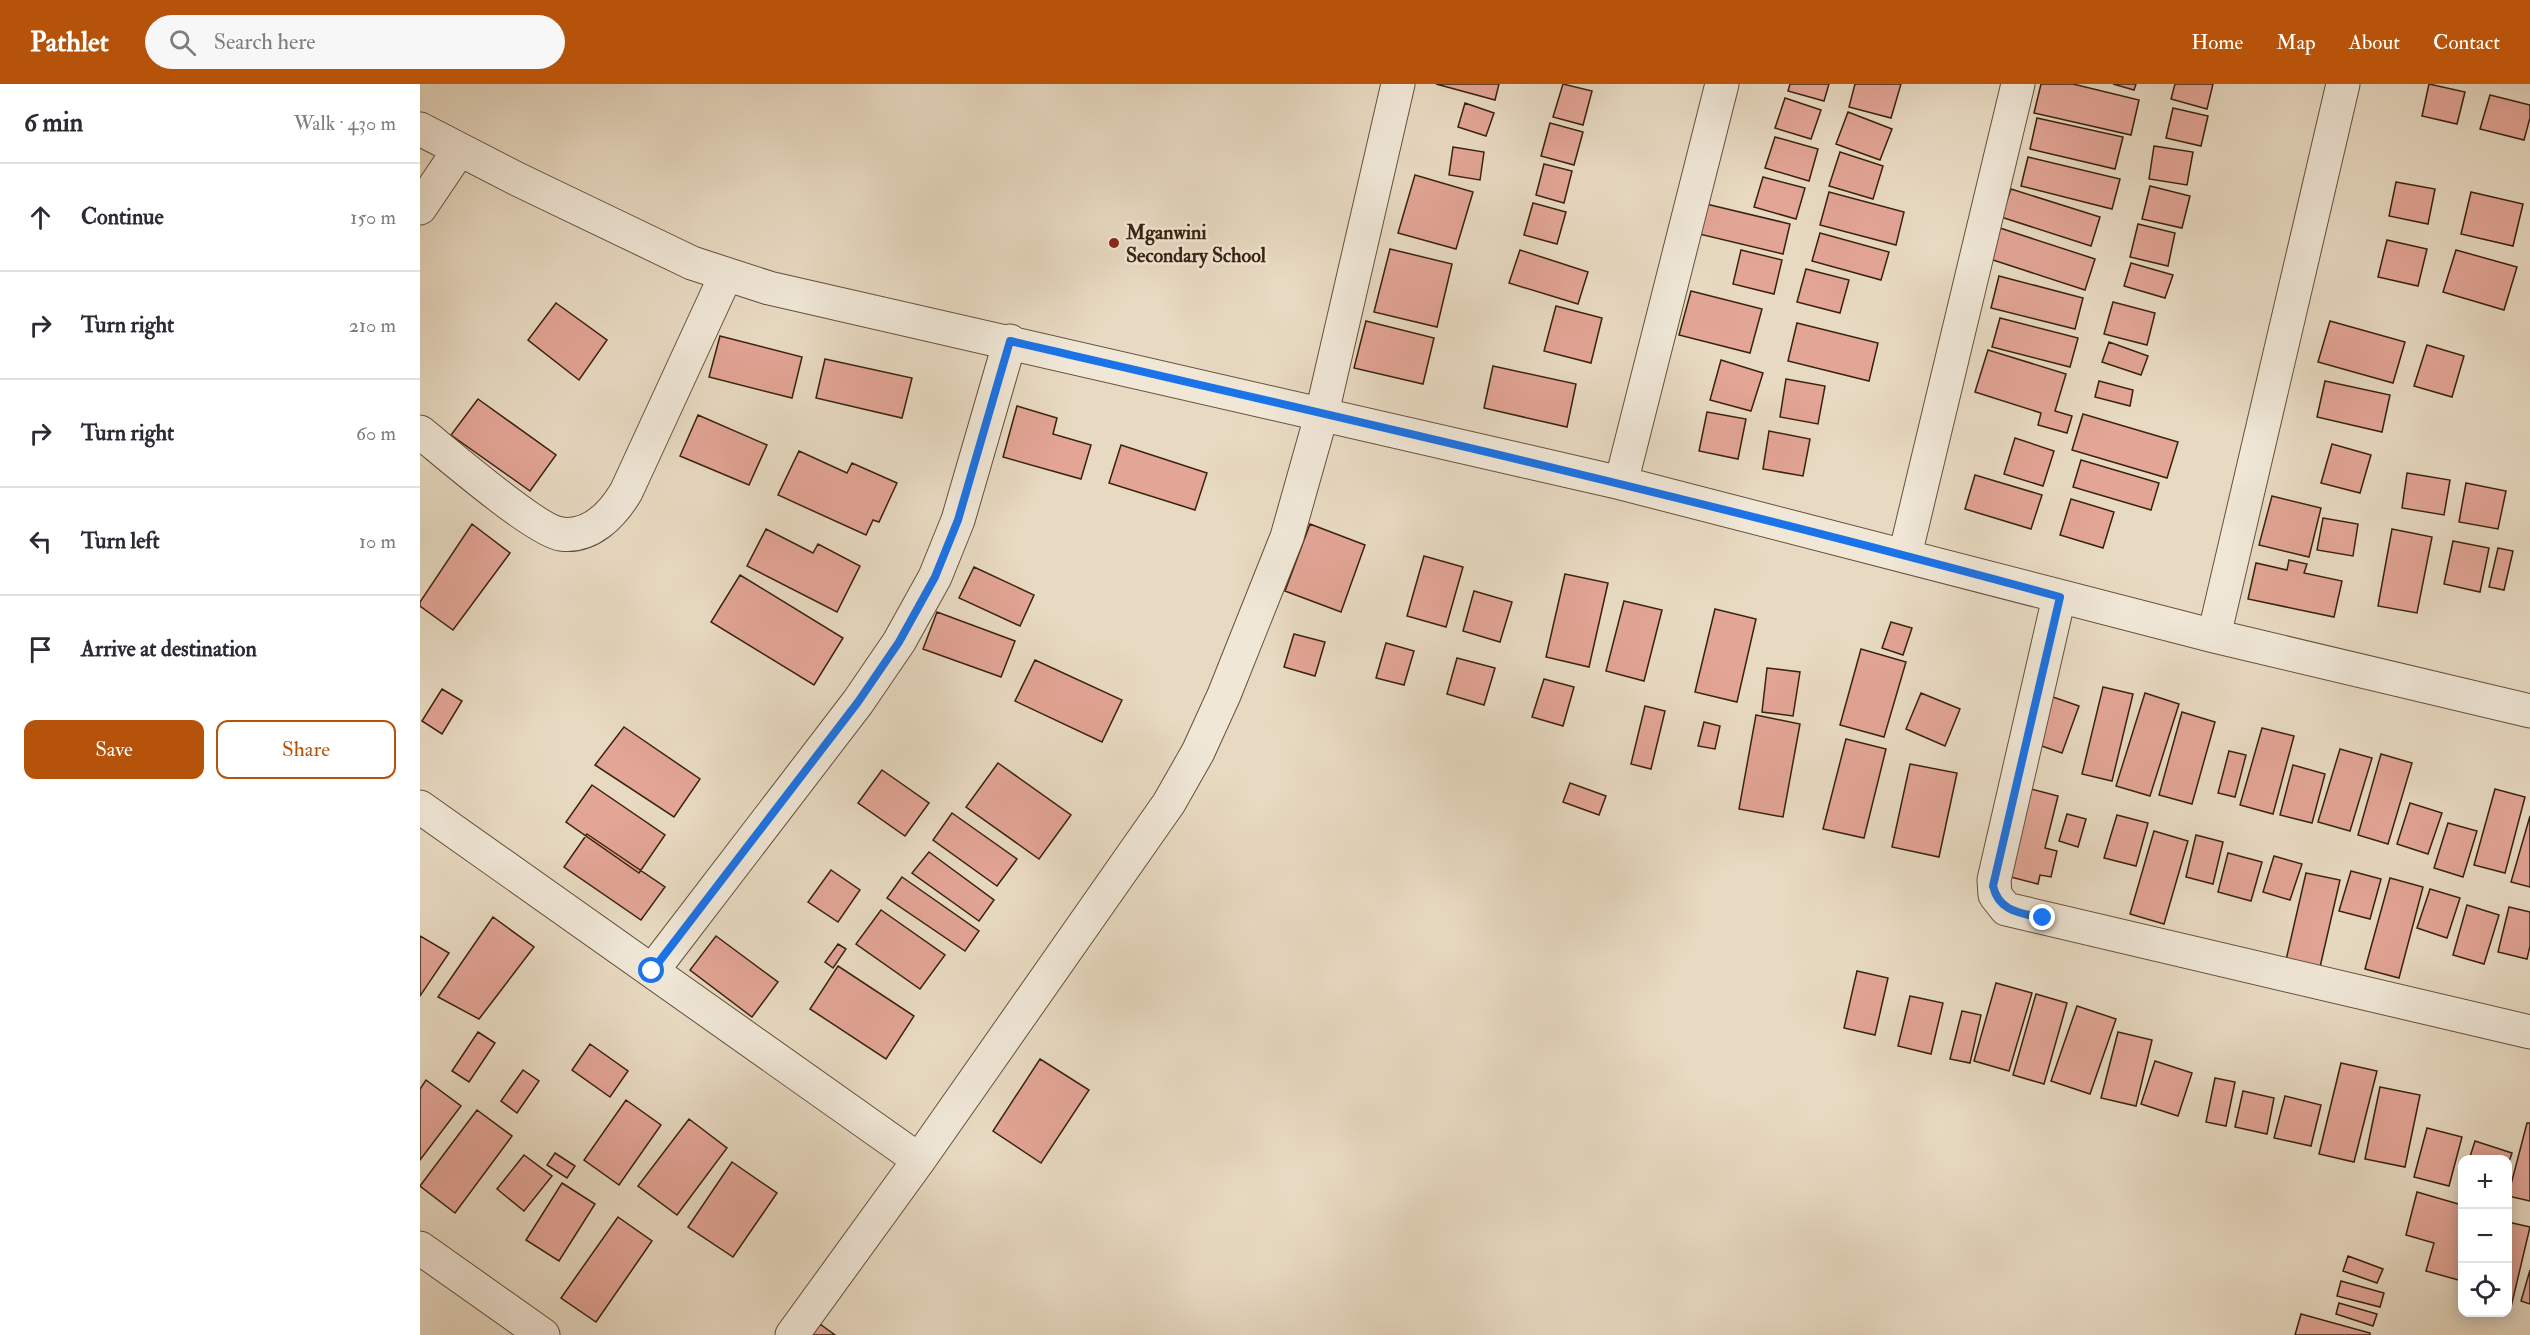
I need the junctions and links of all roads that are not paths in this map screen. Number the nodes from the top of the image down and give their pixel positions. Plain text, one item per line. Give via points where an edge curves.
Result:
1 (1398, 84) edge
2 (1722, 84) edge
3 (2018, 84) edge
4 (2343, 84) edge
5 (420, 129) edge
6 (459, 150) junction
7 (420, 208) edge
8 (726, 275) junction
9 (1010, 341) junction
10 (1322, 413) junction
11 (420, 432) edge
12 (1621, 483) junction
13 (1905, 555) junction
14 (2060, 597) junction
15 (2214, 636) junction
16 (2530, 711) edge
17 (420, 807) edge
18 (652, 971) junction
19 (2530, 1032) edge
20 (919, 1160) junction
21 (420, 1248) edge
22 (543, 1335) edge
23 (792, 1335) edge

1 - 10 street
2 - 12 street
3 - 13 street
4 - 15 street
5 - 6 street
6 - 7 street
6 - 8 street via 692,263
8 - 9 street
8 - 11 street via 626,492 615,511 586,530 573,534 544,529
9 - 10 street
9 - 18 street via 958,520 935,577 899,642 858,702
10 - 12 street
10 - 20 street via 1287,537 1248,640 1198,752 1169,803
12 - 13 street
13 - 14 street
14 - 15 street
14 - 19 street via 1994,879 1995,895 2006,909
15 - 16 street
17 - 18 street
18 - 20 street
20 - 23 street
21 - 22 street

